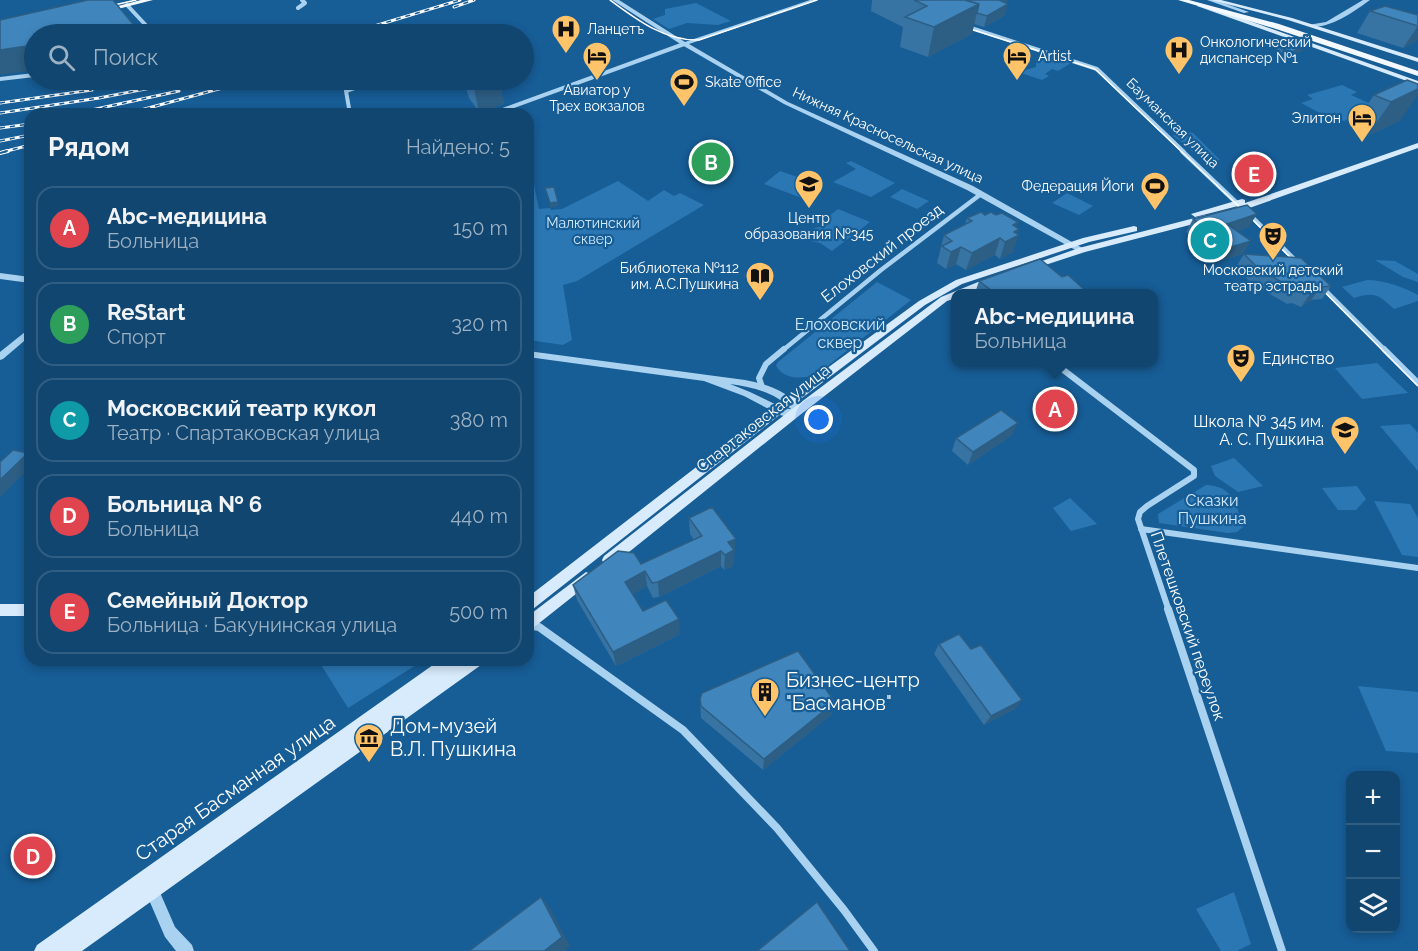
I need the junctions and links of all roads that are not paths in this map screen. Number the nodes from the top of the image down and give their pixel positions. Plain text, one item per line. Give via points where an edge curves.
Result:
1 (120, 0) edge
2 (150, 0) edge
3 (303, 0) edge
4 (607, 0) edge
5 (615, 0) edge
6 (815, 0) edge
7 (1181, 0) edge
8 (1203, 0) edge
9 (1212, 0) edge
10 (1219, 0) edge
11 (1367, 0) edge
12 (1192, 3) junction
13 (127, 5) junction
14 (298, 8) dead end
15 (1248, 10) junction
16 (145, 24) edge
17 (1311, 25) junction
18 (964, 26) edge
19 (684, 44) junction
20 (1418, 60) edge
21 (1418, 67) edge
22 (1418, 74) edge
23 (24, 76) edge
24 (0, 79) edge
25 (1418, 83) edge
26 (349, 90) edge
27 (349, 108) edge
28 (508, 108) edge
29 (1418, 139) edge
30 (1418, 145) edge
31 (981, 194) junction
32 (1240, 206) junction
33 (1072, 244) junction
34 (1082, 250) junction
35 (1301, 266) edge
36 (0, 276) edge
37 (24, 279) edge
38 (1315, 280) edge
39 (961, 289) edge
40 (962, 289) edge
41 (951, 294) edge
42 (24, 336) edge
43 (534, 355) edge
44 (0, 357) edge
45 (1058, 367) edge
46 (708, 380) junction
47 (1418, 383) edge
48 (762, 387) junction
49 (792, 407) junction
50 (778, 410) junction
51 (1141, 529) junction
52 (1418, 568) edge
53 (534, 600) edge
54 (0, 610) edge
55 (24, 610) edge
56 (534, 619) edge
57 (534, 626) edge
58 (444, 666) edge
59 (467, 666) edge
60 (149, 884) junction
61 (43, 951) edge
62 (67, 951) edge
63 (186, 951) edge
64 (874, 951) edge
65 (1282, 951) edge

1 - 13 main road via 98,9
2 - 13 main road
3 - 14 street via 305,3
4 - 19 street, Нижняя Красносельская улица via 672,41
5 - 19 street, Нижняя Красносельская улица
6 - 19 street
7 - 12 main road
8 - 15 main road
9 - 15 main road
10 - 15 street
11 - 17 street via 1327,24
12 - 22 main road via 1285,29
12 - 25 main road
13 - 16 street
15 - 17 main road
15 - 21 main road
17 - 20 main road
18 - 32 street, Бауманская улица via 1093,67
19 - 28 street
19 - 31 street, Нижняя Красносельская улица via 786,103
23 - 24 street
26 - 27 street
29 - 32 main road
30 - 32 main road
31 - 33 street, Нижняя Красносельская улица
31 - 48 street, Елоховский проезд via 766,364 759,378
32 - 33 main road, Спартаковская улица
32 - 34 main road, Спартаковская улица
32 - 35 street, Бауманская улица
33 - 34 street, Нижняя Красносельская улица
33 - 39 main road, Спартаковская улица
34 - 40 main road, Спартаковская улица
36 - 37 street
38 - 47 street
41 - 49 main road, Спартаковская улица
42 - 44 street
43 - 46 street
45 - 51 street, Плетешковский переулок via 1194,470 1194,476 1140,512
46 - 48 street
46 - 50 street
48 - 49 street
49 - 50 main road, Спартаковская улица
49 - 56 main road, Спартаковская улица
50 - 53 main road, Спартаковская улица
51 - 52 street
51 - 65 street, Плетешковский переулок
54 - 55 main road
57 - 64 street via 683,730 777,828
58 - 60 main road, Старая Басманная улица
59 - 60 main road, Старая Басманная улица
60 - 61 main road, Старая Басманная улица
60 - 62 main road, Старая Басманная улица
60 - 63 street via 170,932

